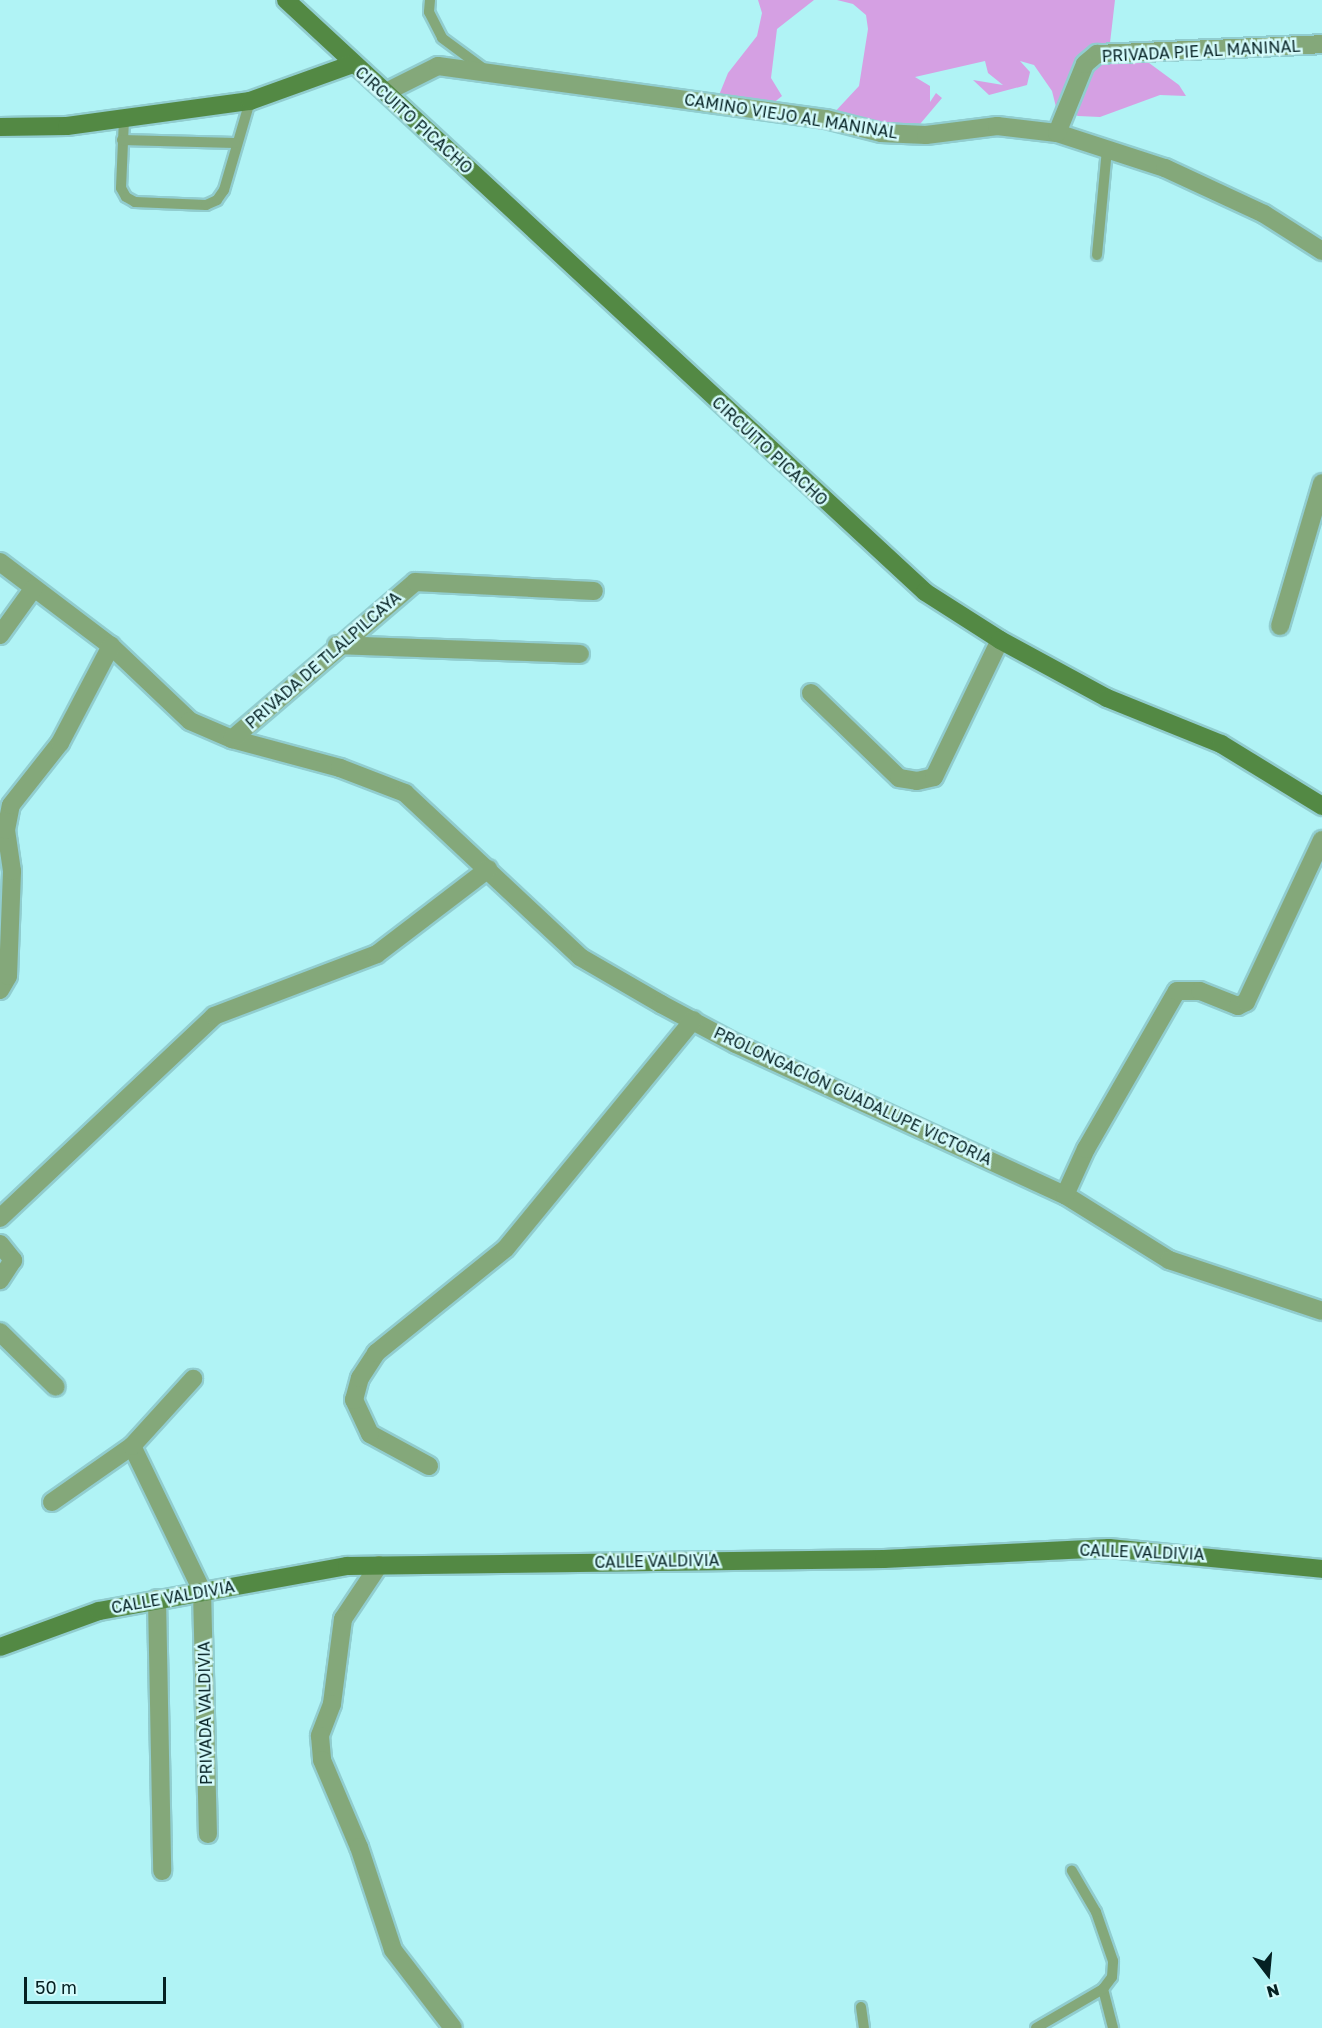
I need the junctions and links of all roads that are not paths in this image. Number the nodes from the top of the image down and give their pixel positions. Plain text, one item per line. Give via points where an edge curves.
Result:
1 (286, 0) edge
2 (430, 0) edge
3 (1322, 44) edge
4 (353, 64) junction
5 (489, 73) junction
6 (386, 92) junction
7 (250, 101) junction
8 (124, 119) junction
9 (0, 127) edge
10 (1056, 134) junction
11 (122, 140) junction
12 (236, 142) junction
13 (1107, 150) junction
14 (1322, 250) edge
15 (1097, 255) dead end
16 (1322, 483) edge
17 (0, 562) edge
18 (33, 589) junction
19 (594, 591) dead end
20 (1280, 626) dead end
21 (0, 635) edge
22 (1000, 640) junction
23 (337, 645) junction
24 (111, 646) junction
25 (580, 654) dead end
26 (811, 693) dead end
27 (232, 739) junction
28 (1322, 806) edge
29 (1322, 840) edge
30 (488, 869) junction
31 (0, 990) edge
32 (693, 1020) junction
33 (1065, 1195) junction
34 (0, 1218) edge
35 (0, 1244) edge
36 (0, 1280) edge
37 (1322, 1311) edge
38 (0, 1332) edge
39 (193, 1379) dead end
40 (56, 1387) dead end
41 (132, 1446) junction
42 (429, 1466) dead end
43 (52, 1502) dead end
44 (379, 1564) junction
45 (1322, 1569) edge
46 (202, 1591) junction
47 (157, 1599) junction
48 (0, 1647) edge
49 (208, 1834) dead end
50 (1072, 1870) dead end
51 (162, 1871) dead end
52 (1103, 1989) junction
53 (861, 2007) dead end
54 (453, 2028) edge
55 (864, 2028) edge
56 (1036, 2028) edge
57 (1113, 2028) edge

1 - 4 main road, CIRCUITO PICACHO
2 - 5 lane via 429,12 442,38
3 - 10 street, PRIVADA PIE AL MANINAL via 1097,54 1085,64
4 - 6 main road, CIRCUITO PICACHO
4 - 7 main road
5 - 6 street, CAMINO VIEJO AL MANINAL via 438,66
5 - 10 street, CAMINO VIEJO AL MANINAL via 826,119 881,133 926,135 997,126
6 - 22 main road, CIRCUITO PICACHO via 837,514 925,591
7 - 8 main road
7 - 12 lane
8 - 9 main road
8 - 11 lane
10 - 13 street, CAMINO VIEJO AL MANINAL
11 - 12 lane
11 - 12 lane via 121,188 126,197 135,202 206,204 217,200 224,190
13 - 14 street, CAMINO VIEJO AL MANINAL via 1166,168 1254,209
13 - 15 lane
16 - 20 street
17 - 18 street, PROLONGACIÓN GUADALUPE VICTORIA
18 - 21 street
18 - 24 street, PROLONGACIÓN GUADALUPE VICTORIA
19 - 23 street, PRIVADA DE TLALPILCAYA via 416,582
22 - 26 street via 934,777 917,781 899,778
22 - 28 main road, CIRCUITO PICACHO via 1107,698 1221,744
23 - 25 street
23 - 27 street, PRIVADA DE TLALPILCAYA
24 - 27 street, PROLONGACIÓN GUADALUPE VICTORIA via 190,721
24 - 31 street via 60,743 11,805 6,830 12,871 8,976
27 - 30 street, PROLONGACIÓN GUADALUPE VICTORIA via 340,768 405,793
29 - 33 street via 1246,1002 1238,1006 1200,991 1177,991 1086,1149
30 - 32 street, PROLONGACIÓN GUADALUPE VICTORIA via 580,957
30 - 34 street via 378,954 214,1016
32 - 33 street, PROLONGACIÓN GUADALUPE VICTORIA via 736,1044
32 - 42 street via 506,1248 376,1353 360,1378 354,1400 369,1434
33 - 37 street, PROLONGACIÓN GUADALUPE VICTORIA via 1169,1260
35 - 36 street via 13,1260
38 - 40 street
39 - 41 street
41 - 43 street
41 - 46 street
44 - 45 main road, CALLE VALDIVIA via 884,1559 1109,1548
44 - 46 main road, CALLE VALDIVIA
44 - 54 street via 343,1619 332,1704 320,1736 322,1760 359,1847 393,1950
46 - 47 main road, CALLE VALDIVIA
46 - 49 street, PRIVADA VALDIVIA
47 - 48 main road, CALLE VALDIVIA via 99,1611
47 - 51 street
50 - 52 lane via 1096,1912 1113,1961 1112,1977
52 - 56 lane
52 - 57 lane
53 - 55 lane

